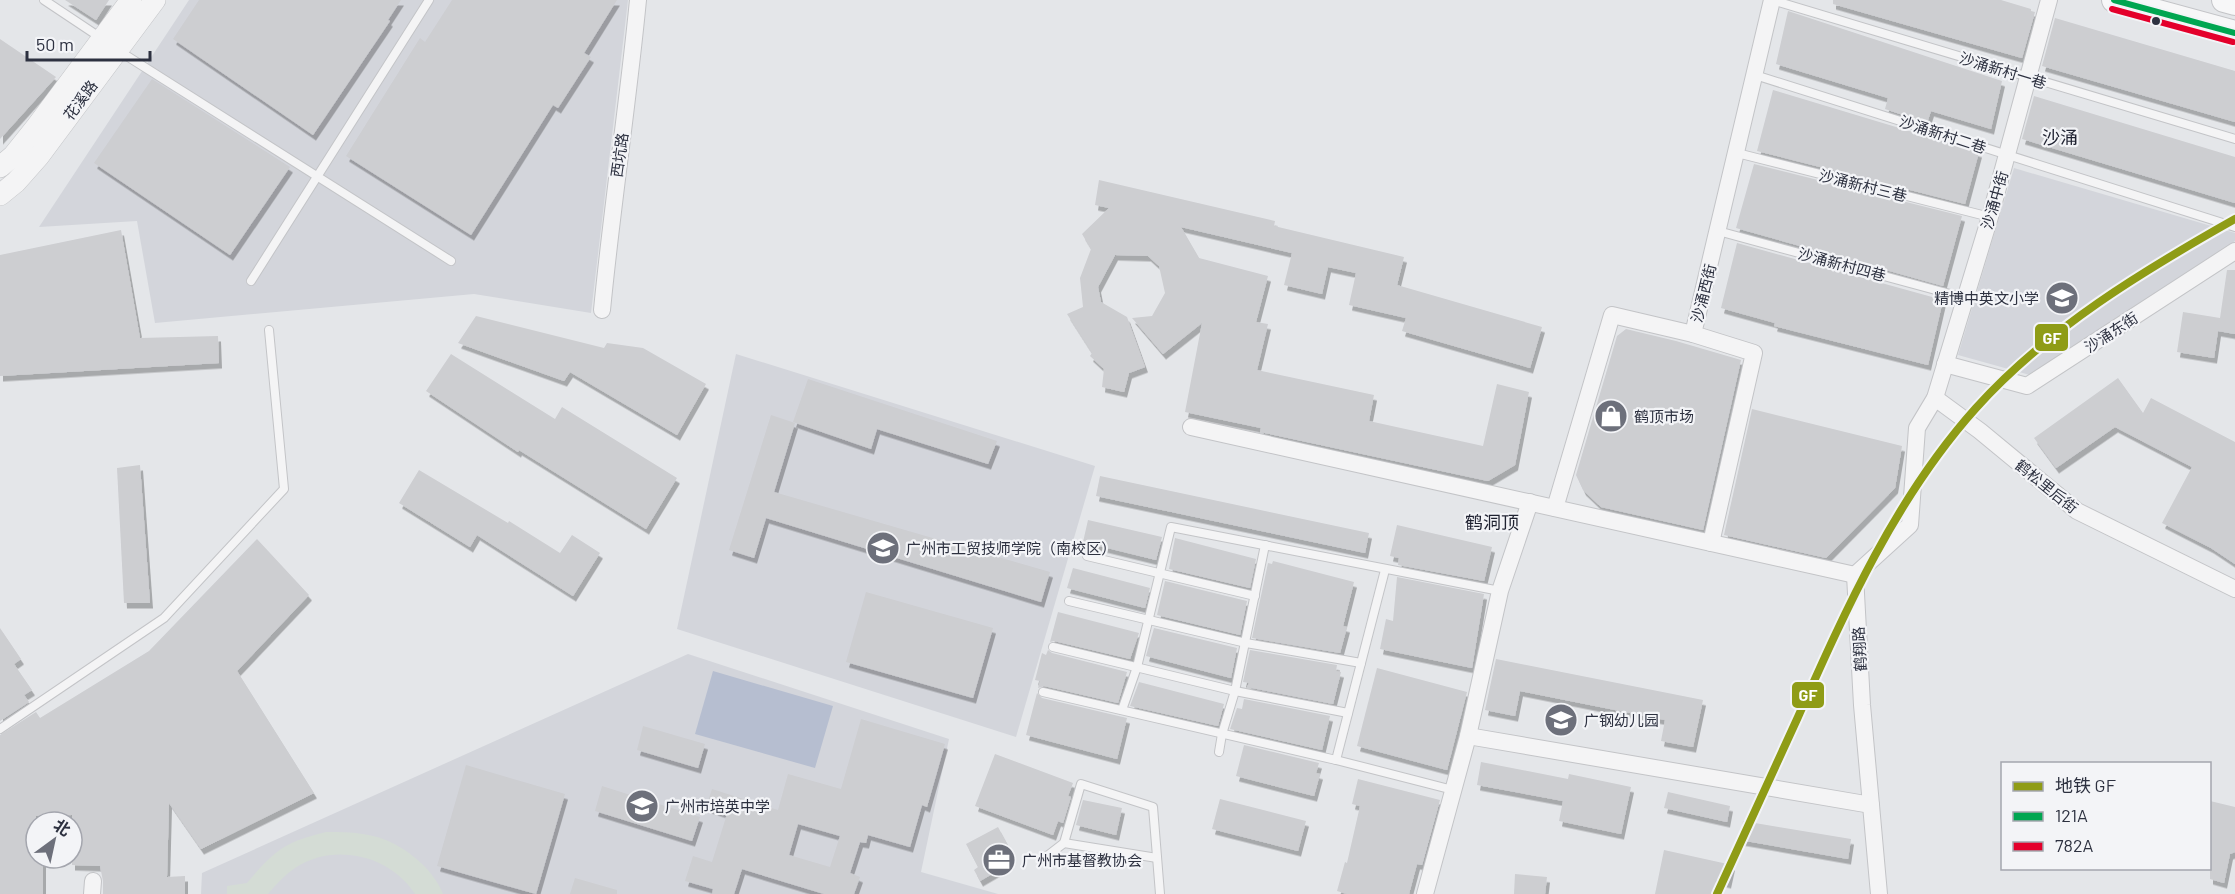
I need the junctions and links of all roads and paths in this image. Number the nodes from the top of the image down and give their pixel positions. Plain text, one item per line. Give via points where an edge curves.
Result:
1 (44, 0) edge
2 (131, 0) edge
3 (155, 0) edge
4 (429, 0) edge
5 (638, 0) edge
6 (1772, 0) edge
7 (2049, 0) edge
8 (2114, 0) edge
9 (2224, 0) edge
10 (2235, 3) edge
11 (2235, 33) edge
12 (110, 44) junction
13 (1755, 75) junction
14 (2028, 77) junction
15 (2235, 139) edge
16 (1737, 153) junction
17 (2007, 154) junction
18 (0, 167) edge
19 (317, 176) junction
20 (0, 195) edge
21 (1990, 217) junction
22 (2235, 227) edge
23 (1718, 231) junction
24 (2235, 250) edge
25 (451, 261) dead end
26 (251, 281) dead end
27 (1965, 298) junction
28 (602, 310) dead end
29 (269, 330) dead end
30 (1693, 334) junction
31 (1945, 364) junction
32 (1935, 398) junction
33 (1191, 427) dead end
34 (1530, 502) junction
35 (1555, 508) junction
36 (1711, 543) junction
37 (1265, 545) junction
38 (1087, 556) dead end
39 (1385, 570) junction
40 (1161, 575) junction
41 (1855, 575) junction
42 (2235, 589) edge
43 (1500, 591) junction
44 (1255, 596) junction
45 (1069, 601) dead end
46 (1149, 621) junction
47 (1246, 643) junction
48 (1053, 647) dead end
49 (1361, 663) junction
50 (1137, 667) junction
51 (1043, 692) dead end
52 (1235, 692) junction
53 (1122, 710) junction
54 (1348, 714) junction
55 (0, 729) edge
56 (1222, 734) junction
57 (1468, 735) junction
58 (1219, 752) dead end
59 (1336, 760) junction
60 (1453, 790) junction
61 (1871, 805) junction
62 (1064, 843) junction
63 (1157, 858) junction
64 (1042, 860) dead end
65 (1160, 894) edge
66 (1425, 894) edge
67 (1879, 894) edge

1 - 12 lane
2 - 12 street, 花溪路
3 - 12 street, 花溪路
4 - 19 lane
5 - 28 street, 西坑路
6 - 13 street, 沙涌西街
6 - 14 lane, 沙涌新村一巷
7 - 14 street, 沙涌中街
8 - 11 main road
9 - 10 main road
12 - 18 street, 花溪路
12 - 19 lane
12 - 20 street, 花溪路 via 39,156
13 - 16 street, 沙涌西街
13 - 17 lane, 沙涌新村二巷
14 - 15 lane, 沙涌新村一巷
14 - 17 street, 沙涌中街
16 - 21 lane, 沙涌新村三巷
16 - 23 street, 沙涌西街
17 - 21 street, 沙涌中街
17 - 22 lane, 沙涌新村二巷
19 - 25 lane
19 - 26 lane
21 - 27 street, 沙涌中街
23 - 27 lane, 沙涌新村四巷
23 - 30 street, 沙涌西街
24 - 31 street, 沙涌东街 via 2027,386
27 - 31 street, 沙涌中街
29 - 55 lane via 284,489 164,618
30 - 35 street via 1612,315
30 - 36 street, 沙涌西街 via 1754,353
31 - 32 street, 沙涌中街
32 - 41 street via 1917,428 1910,525
32 - 42 street, 鹤松里后街 via 2077,511
33 - 34 street
34 - 35 street
34 - 43 street
35 - 36 street
36 - 41 street
37 - 39 lane
37 - 40 lane via 1171,526
37 - 44 lane
38 - 40 lane
39 - 43 lane
39 - 49 lane
40 - 44 lane
40 - 46 lane
41 - 61 street, 鹤翔路
43 - 57 street
44 - 47 lane
45 - 46 lane
46 - 47 lane
46 - 50 lane
47 - 49 lane
47 - 52 lane
48 - 50 lane
49 - 54 lane
50 - 52 lane
50 - 53 lane
51 - 53 lane
52 - 54 lane
52 - 56 lane
53 - 56 lane
54 - 59 lane
56 - 58 lane
56 - 59 lane
57 - 60 street
57 - 61 street
59 - 60 lane
60 - 66 street
61 - 67 street, 鹤翔路
62 - 63 lane
62 - 63 lane via 1081,784 1153,807
62 - 64 lane
63 - 65 lane

